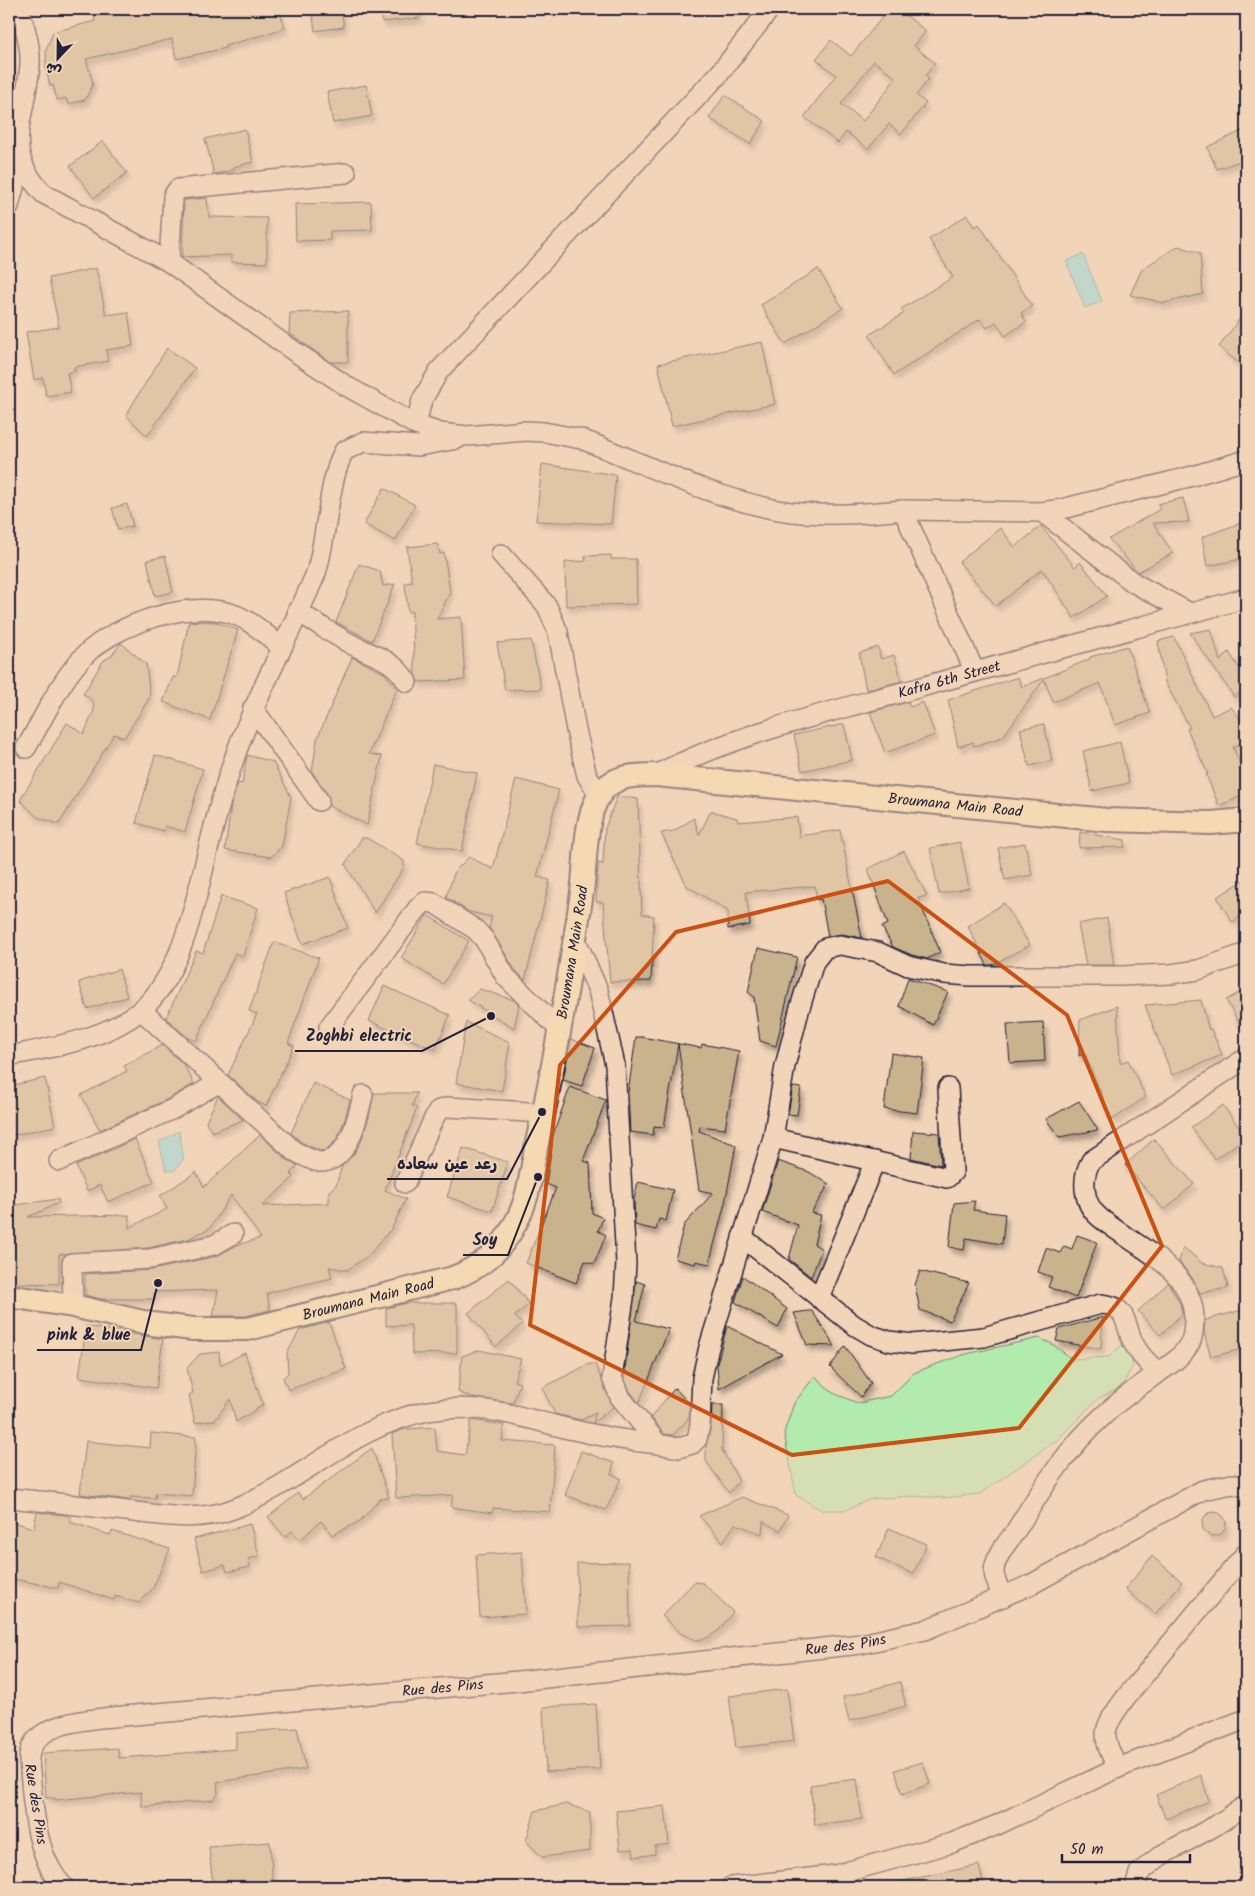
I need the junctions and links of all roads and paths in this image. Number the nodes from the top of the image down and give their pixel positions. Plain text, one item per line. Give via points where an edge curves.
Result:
1 (19, 9) edge
2 (770, 9) edge
3 (18, 172) junction
4 (346, 173) dead end
5 (9, 206) edge
6 (170, 262) junction
7 (416, 426) junction
8 (467, 436) junction
9 (1246, 460) edge
10 (903, 510) junction
11 (1042, 512) junction
12 (501, 554) dead end
13 (1246, 598) edge
14 (297, 611) junction
15 (1190, 613) junction
16 (281, 647) junction
17 (974, 670) junction
18 (407, 682) dead end
19 (253, 708) junction
20 (26, 748) dead end
21 (656, 775) junction
22 (599, 794) junction
23 (319, 802) dead end
24 (1246, 820) edge
25 (576, 938) junction
26 (1246, 953) edge
27 (141, 1010) junction
28 (329, 1028) dead end
29 (560, 1030) junction
30 (9, 1056) edge
31 (1246, 1058) edge
32 (218, 1084) junction
33 (948, 1088) dead end
34 (363, 1095) dead end
35 (543, 1113) junction
36 (773, 1138) junction
37 (59, 1161) dead end
38 (875, 1161) junction
39 (405, 1183) dead end
40 (233, 1234) dead end
41 (742, 1237) junction
42 (9, 1296) edge
43 (819, 1298) junction
44 (73, 1306) junction
45 (1158, 1372) junction
46 (658, 1444) junction
47 (1246, 1487) edge
48 (9, 1498) edge
49 (1246, 1553) edge
50 (1003, 1596) junction
51 (1246, 1719) edge
52 (1118, 1768) junction
53 (1246, 1805) edge
54 (64, 1887) edge
55 (730, 1887) edge
56 (1135, 1887) edge

1 - 3 street via 27,35 30,64 9,142 10,157
2 - 7 street via 719,74 439,371 422,400
3 - 5 street
3 - 6 street via 44,194
4 - 6 street via 178,189 173,196
6 - 7 street via 348,387
7 - 8 street
8 - 10 street via 526,431 563,435 717,493 779,510 838,514
8 - 14 street via 426,445 363,442 344,451 337,468 322,554 309,590
9 - 11 street via 1104,500
10 - 11 street
10 - 17 street
11 - 15 street via 1134,583
12 - 22 street via 547,606 558,632 587,776
13 - 15 street, Kafra 6th Street
14 - 16 street
14 - 18 street via 351,644 382,657 401,672
15 - 17 street, Kafra 6th Street
16 - 19 street
16 - 20 street via 247,620 217,610 174,611 139,624 86,654
17 - 21 street, Kafra 6th Street via 726,744
19 - 23 street
19 - 27 street via 224,794 188,930 160,988
21 - 22 main road, Broumana Main Road via 617,780
21 - 24 main road, Broumana Main Road via 1107,820 1211,823
22 - 25 main road, Broumana Main Road via 590,818
25 - 29 main road, Broumana Main Road
25 - 46 street via 598,990 615,1065 626,1263 612,1378 620,1397
26 - 36 street via 1198,970 1171,974 970,976 908,966 878,952 830,946 821,951 814,962 798,1011
27 - 30 street via 83,1038
27 - 32 street
28 - 29 street via 425,902 434,903 476,930 506,977
29 - 35 main road, Broumana Main Road
31 - 45 street via 1091,1161 1086,1174 1086,1195 1090,1206 1098,1216 1175,1274 1193,1308 1192,1339 1185,1352
32 - 34 street via 294,1151 319,1162 333,1158 348,1142
32 - 37 street via 173,1109
33 - 38 street via 951,1176 940,1178
35 - 39 street via 441,1109
35 - 44 main road, Broumana Main Road via 526,1195 517,1220 497,1250 469,1272 248,1329 193,1329 152,1324
36 - 38 street
36 - 41 street
38 - 43 street
40 - 44 street via 214,1245 150,1260 72,1263
41 - 43 street
41 - 46 street via 707,1355 697,1439 679,1448
42 - 44 main road, Broumana Main Road
43 - 45 street via 864,1332 889,1341 912,1344 984,1337 1101,1304 1111,1305 1119,1308 1136,1348
45 - 50 street via 1104,1415 1071,1449 1045,1484 996,1562 995,1577
46 - 48 street via 612,1438 512,1414 463,1408 428,1411 347,1442 258,1497 220,1513 177,1516
47 - 50 street, Rue des Pins via 1232,1484 1203,1490 1041,1580
49 - 52 street via 1109,1721 1106,1743
50 - 54 street, Rue des Pins via 924,1630 860,1644 518,1681 112,1716 71,1723 34,1740 29,1752 42,1844 51,1870
51 - 52 street
52 - 55 street via 997,1825 916,1854 834,1875
53 - 56 street via 1160,1856 1140,1873

